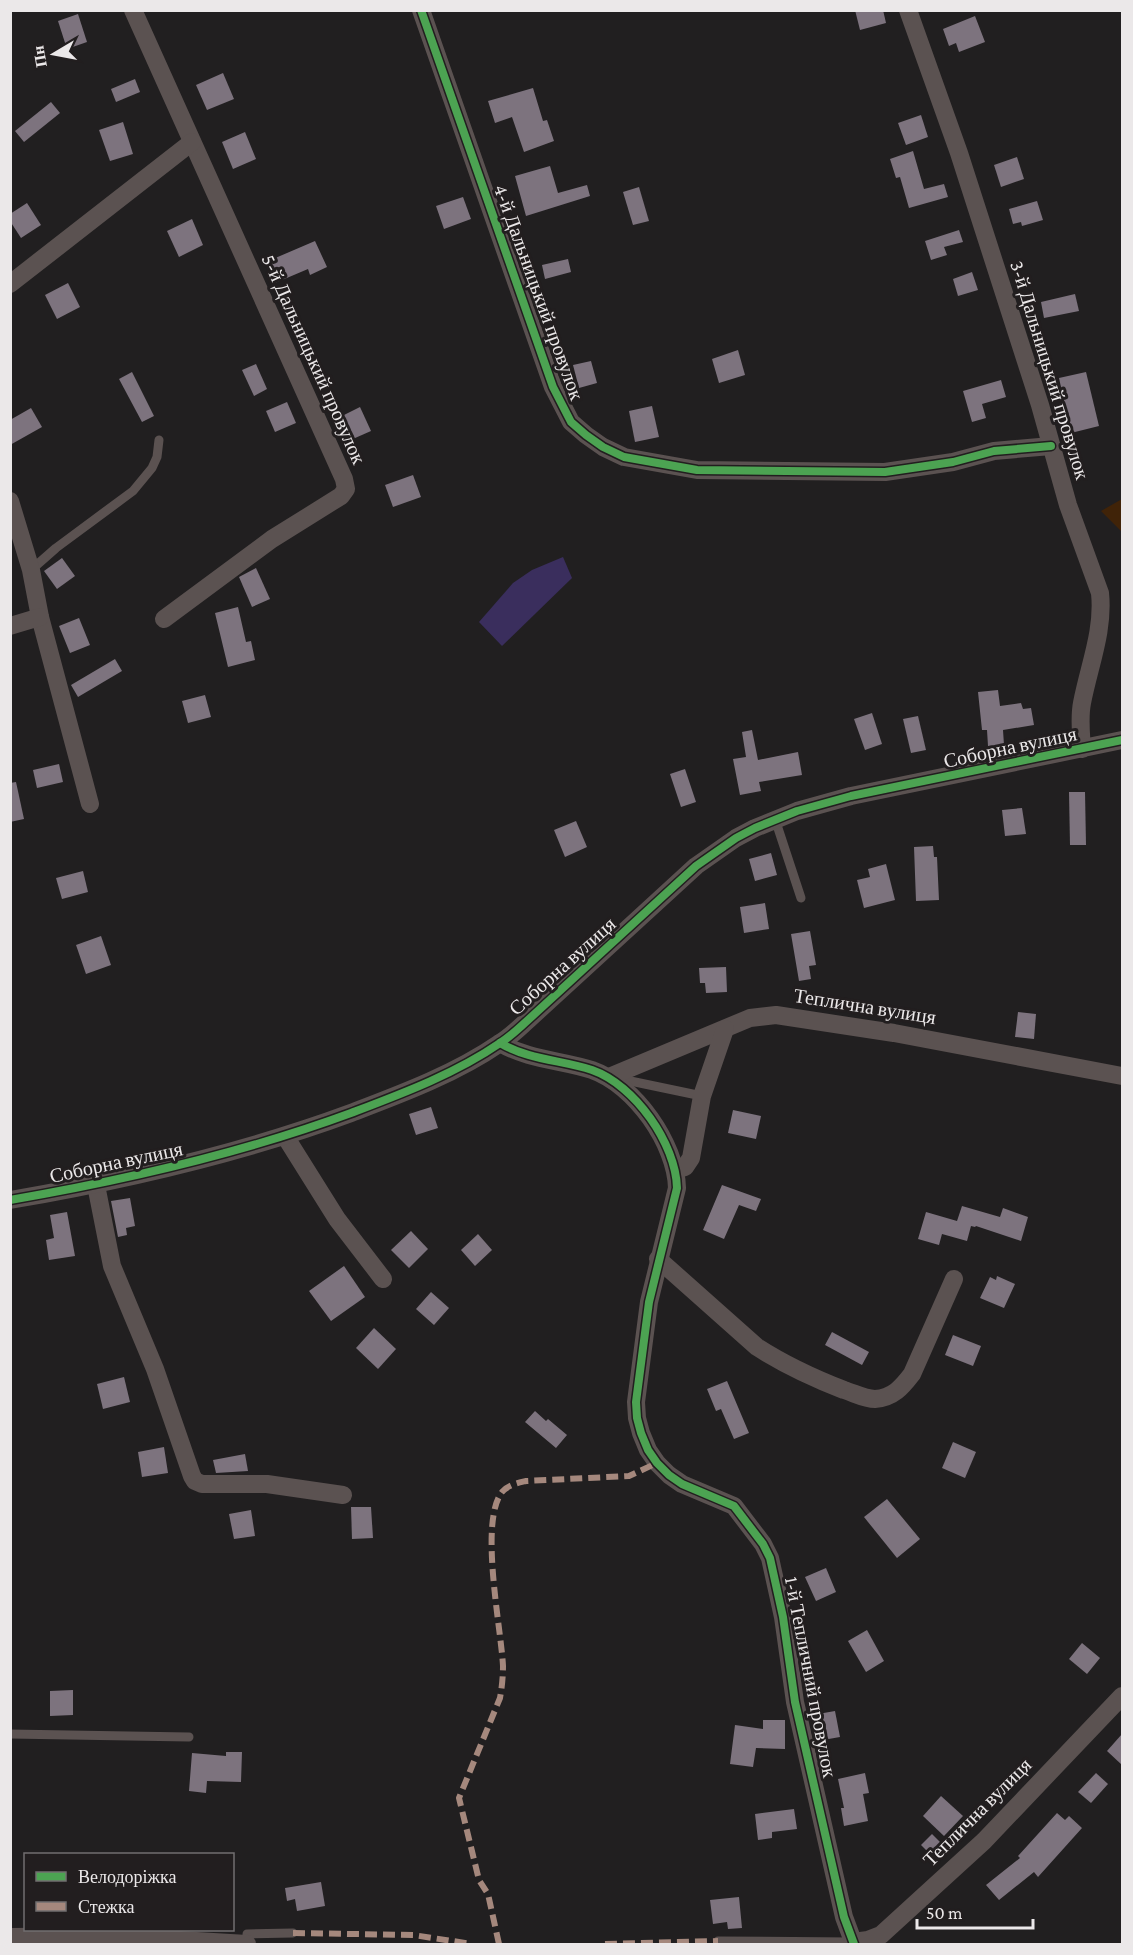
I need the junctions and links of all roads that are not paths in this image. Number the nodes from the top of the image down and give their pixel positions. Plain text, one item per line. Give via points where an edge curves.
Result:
1 (134, 10) edge
2 (420, 10) edge
3 (908, 10) edge
4 (192, 142) junction
5 (10, 284) edge
6 (159, 440) dead end
7 (1051, 446) junction
8 (10, 501) edge
9 (30, 570) junction
10 (40, 617) junction
11 (164, 619) dead end
12 (10, 626) edge
13 (1122, 740) edge
14 (1082, 749) junction
15 (90, 804) dead end
16 (775, 819) junction
17 (801, 898) dead end
18 (725, 1029) junction
19 (500, 1043) junction
20 (1122, 1076) edge
21 (609, 1077) junction
22 (702, 1096) junction
23 (285, 1136) junction
24 (676, 1170) junction
25 (96, 1185) junction
26 (10, 1200) edge
27 (658, 1259) junction
28 (383, 1279) dead end
29 (954, 1279) dead end
30 (343, 1495) dead end
31 (1122, 1696) edge
32 (10, 1734) edge
33 (189, 1737) dead end
34 (293, 1933) dead end
35 (10, 1937) edge
36 (718, 1941) dead end
37 (853, 1943) edge
38 (247, 1944) edge

1 - 4 street, 5-й Дальницький провулок
2 - 7 street, 4-й Дальницький провулок via 553,387 571,423 586,435 624,457 697,470 885,472 953,462 994,451
3 - 7 street, 3-й Дальницький провулок via 959,153
4 - 5 street
4 - 11 street, 5-й Дальницький провулок via 346,489 341,496 272,538
6 - 9 lane via 152,468 133,491
7 - 14 street, 3-й Дальницький провулок via 1100,593 1100,626 1082,704
8 - 9 street
9 - 10 street
10 - 12 street
10 - 15 street
13 - 14 street, Соборна вулиця
14 - 16 street, Соборна вулиця via 851,796
16 - 17 lane
16 - 19 street, Соборна вулиця via 736,838 696,866
18 - 20 street, Теплична вулиця via 764,1015 786,1016
18 - 21 street, Теплична вулиця
18 - 22 street
19 - 21 street, 1-й Тепличний провулок via 525,1055
19 - 23 street, Соборна вулиця via 399,1094
21 - 22 lane
21 - 24 street, 1-й Тепличний провулок via 645,1112 664,1141
22 - 24 street via 691,1158 685,1167
23 - 25 street, Соборна вулиця
23 - 28 street via 337,1220
24 - 27 street, 1-й Тепличний провулок via 675,1197
25 - 26 street, Соборна вулиця
25 - 30 street via 112,1266 155,1369 195,1481 267,1484
27 - 29 street via 757,1347 808,1376 874,1399 894,1394 912,1374
27 - 37 street, 1-й Тепличний провулок via 643,1335 636,1402 641,1433 648,1450 669,1475 734,1506 770,1558 795,1702
31 - 37 street, Теплична вулиця via 984,1841 881,1935
32 - 33 lane
34 - 38 lane via 246,1934
35 - 38 street via 112,1936
36 - 37 lane

